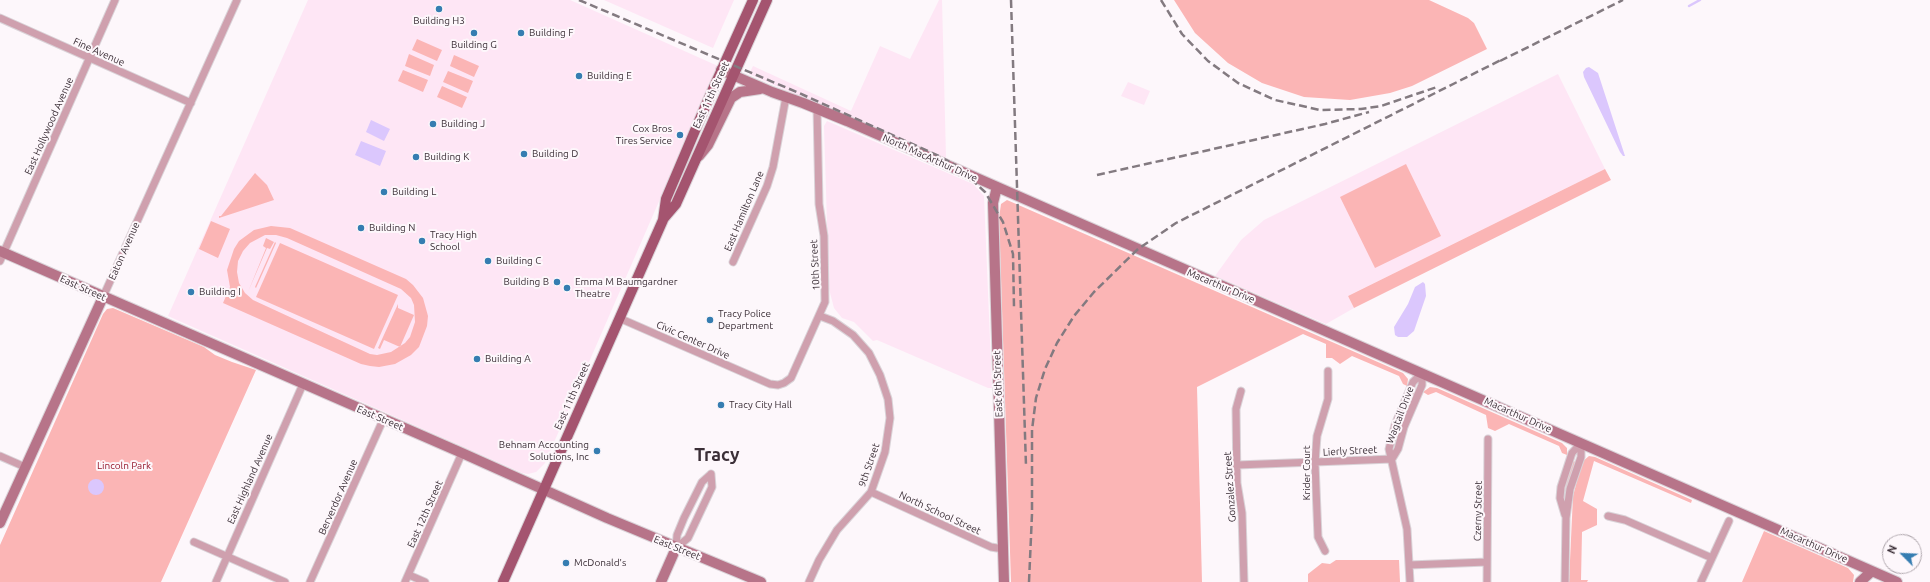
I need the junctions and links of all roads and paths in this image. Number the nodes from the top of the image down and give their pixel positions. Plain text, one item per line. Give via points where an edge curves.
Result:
1 (115, 0) edge
2 (237, 0) edge
3 (752, 0) edge
4 (767, 0) edge
5 (0, 18) edge
6 (90, 59) junction
7 (721, 70) junction
8 (734, 76) junction
9 (764, 89) junction
10 (786, 97) junction
11 (191, 103) junction
12 (817, 108) junction
13 (694, 162) junction
14 (997, 187) junction
15 (663, 220) junction
16 (1138, 249) joint
17 (1, 255) edge
18 (732, 262) dead end
19 (103, 297) junction
20 (820, 316) junction
21 (619, 318) junction
22 (1328, 371) dead end
23 (1422, 374) junction
24 (759, 380) joint
25 (303, 384) junction
26 (1241, 391) dead end
27 (383, 420) junction
28 (1488, 440) dead end
29 (1581, 443) junction
30 (462, 453) junction
31 (0, 456) edge
32 (1392, 459) junction
33 (1315, 463) junction
34 (1237, 465) junction
35 (25, 467) junction
36 (544, 490) junction
37 (871, 492) junction
38 (1608, 516) dead end
39 (1729, 521) dead end
40 (0, 524) edge
41 (194, 542) dead end
42 (676, 548) junction
43 (1003, 549) junction
44 (1325, 551) dead end
45 (227, 556) junction
46 (1712, 558) junction
47 (1487, 562) junction
48 (1409, 565) junction
49 (1872, 571) junction
50 (409, 575) junction
51 (216, 582) edge
52 (285, 582) edge
53 (310, 582) edge
54 (405, 582) edge
55 (425, 582) edge
56 (503, 582) edge
57 (661, 582) edge
58 (761, 582) edge
59 (809, 582) edge
60 (1004, 582) edge
61 (1244, 582) edge
62 (1410, 582) edge
63 (1487, 582) edge
64 (1565, 582) edge
65 (1701, 582) edge
66 (1860, 582) edge
67 (1872, 582) edge
68 (1897, 582) edge

1 - 6 street, East Hollywood Avenue
2 - 11 street, Eaton Avenue
3 - 7 main road, East 11th Street
4 - 8 main road, East 11th Street
5 - 6 street, Fine Avenue
6 - 11 street, Fine Avenue
6 - 17 street, East Hollywood Avenue
7 - 8 street, North MacArthur Drive
7 - 15 main road, East 11th Street via 666,199
8 - 9 street, North MacArthur Drive
8 - 13 main road, East 11th Street
9 - 10 street, North MacArthur Drive
9 - 13 street via 749,89 731,98 708,145
10 - 12 street, North MacArthur Drive
10 - 18 street, East Hamilton Lane via 767,186
11 - 19 street, Eaton Avenue
12 - 14 street, North MacArthur Drive
12 - 20 street, 10th Street via 819,204 824,236 826,292
13 - 15 main road, East 11th Street via 676,204
14 - 16 street, North MacArthur Drive
14 - 43 street, East 6th Street via 993,211
15 - 21 main road, East 11th Street
16 - 23 street, Macarthur Drive
17 - 19 street, East Street
19 - 25 street, East Street
19 - 35 street, Eaton Avenue
20 - 24 street, 10th Street via 792,378 778,385
20 - 37 street, 9th Street via 833,321 853,335 868,353 880,375 888,399 889,436
21 - 24 street, Civic Center Drive
21 - 36 main road, East 11th Street
22 - 33 street, Krider Court via 1328,400 1317,436
23 - 29 street, Macarthur Drive
23 - 32 street, Wagtail Drive via 1422,385
25 - 27 street, East Street
25 - 45 street, East Highland Avenue
26 - 34 street, Gonzalez Street via 1236,409
27 - 30 street, East Street
27 - 53 street, Berverdor Avenue
28 - 47 street, Czerny Street
29 - 49 street, Macarthur Drive
29 - 64 street via 1566,518
30 - 36 street, East Street
30 - 50 street, East 12th Street
31 - 35 street
32 - 33 street, Lierly Street
32 - 48 street, Wagtail Drive via 1407,529
33 - 34 street, Lierly Street
33 - 44 street, Krider Court via 1318,537
34 - 61 street, Gonzalez Street via 1242,513
35 - 40 street, Eaton Avenue
36 - 42 street, East Street
36 - 56 main road, East 11th Street
37 - 43 street, North School Street via 983,544
37 - 59 street, 9th Street via 834,535
38 - 46 street via 1625,520
39 - 46 street
41 - 45 street
42 - 42 street via 688,538 712,487 711,474 702,482 692,499 677,535
42 - 57 street
42 - 58 street, East Street
43 - 60 street, East 6th Street
45 - 51 street, East Highland Avenue
45 - 52 street
46 - 65 street
47 - 48 street
47 - 63 street, Czerny Street
48 - 62 street, Wagtail Drive
49 - 66 street
49 - 67 street
49 - 68 street, Macarthur Drive
50 - 54 street, East 12th Street
50 - 55 street

